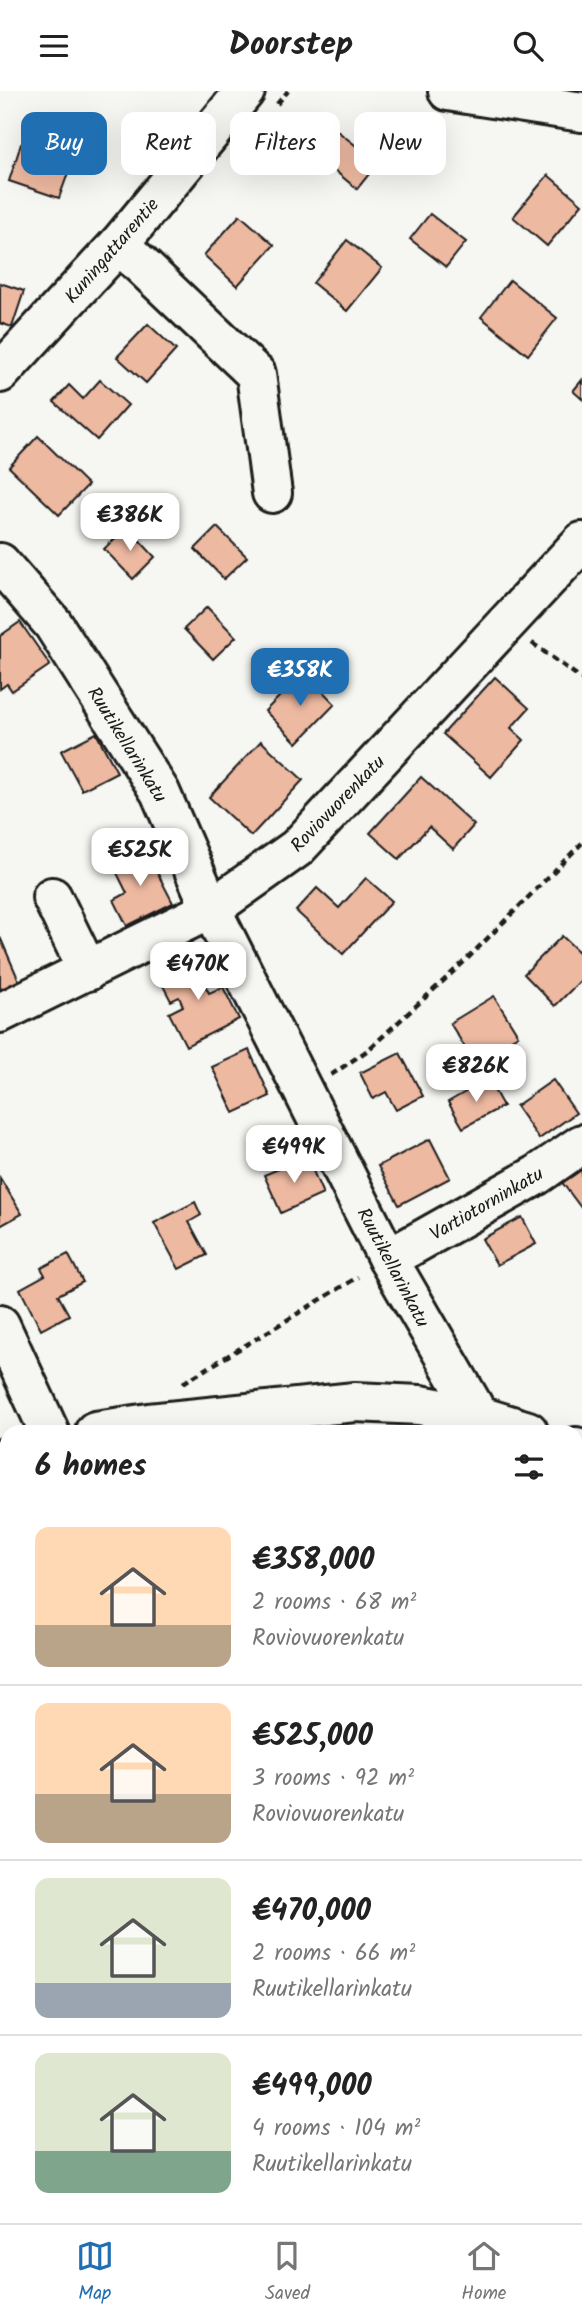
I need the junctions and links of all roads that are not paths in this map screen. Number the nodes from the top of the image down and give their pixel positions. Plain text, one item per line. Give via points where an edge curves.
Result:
1 (245, 91) edge
2 (448, 91) edge
3 (582, 112) edge
4 (119, 244) junction
5 (0, 373) edge
6 (272, 493) dead end
7 (582, 542) edge
8 (0, 563) edge
9 (52, 897) dead end
10 (211, 909) junction
11 (88, 971) junction
12 (0, 1013) edge
13 (582, 1144) edge
14 (388, 1259) junction
15 (0, 1325) edge
16 (479, 1416) junction
17 (46, 1425) edge
18 (136, 1425) edge
19 (508, 1425) edge

1 - 4 street, Kuningattarentie
2 - 3 street
4 - 5 street, Kuningattarentie
4 - 6 street via 256,374
7 - 10 street, Roviovuorenkatu via 297,848
8 - 10 street, Ruutikellarinkatu via 53,624 160,792
9 - 11 street
10 - 11 street, Roviovuorenkatu
10 - 14 street, Ruutikellarinkatu
11 - 12 street, Roviovuorenkatu
13 - 14 street, Vartiotorninkatu via 537,1175
14 - 16 street, Ruutikellarinkatu
15 - 17 street
16 - 18 street via 420,1405 355,1402
16 - 19 street

